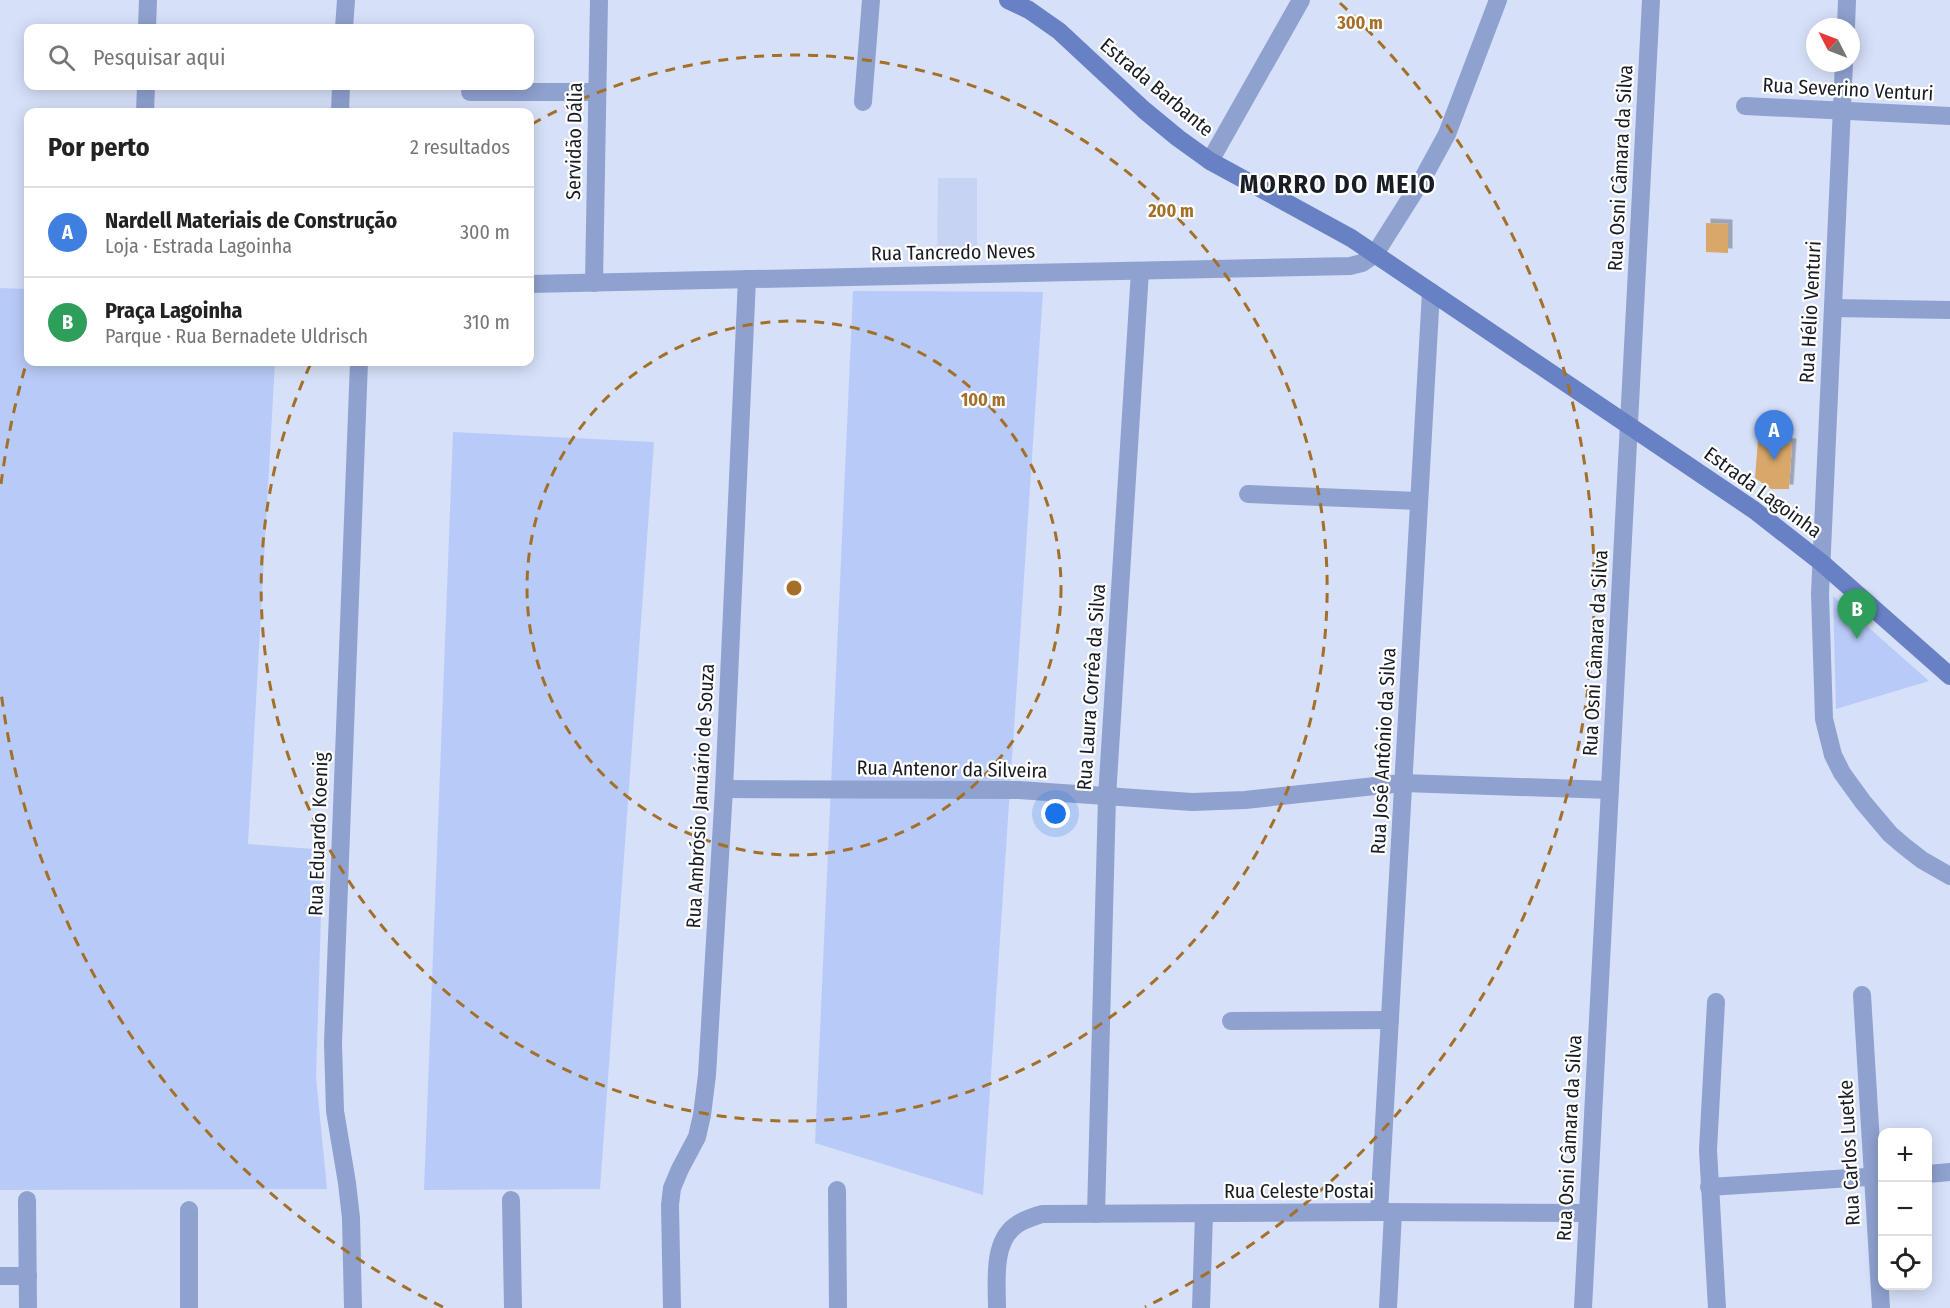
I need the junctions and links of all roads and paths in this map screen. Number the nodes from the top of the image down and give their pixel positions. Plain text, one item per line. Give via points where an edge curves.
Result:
1 (148, 0) edge
2 (346, 0) edge
3 (599, 0) edge
4 (871, 0) edge
5 (1008, 0) edge
6 (1301, 0) edge
7 (1498, 0) edge
8 (1651, 0) edge
9 (1847, 0) edge
10 (1846, 18) edge
11 (147, 24) edge
12 (344, 24) edge
13 (1844, 72) edge
14 (146, 90) edge
15 (341, 90) edge
16 (470, 92) dead end
17 (597, 92) junction
18 (863, 102) dead end
19 (1745, 106) dead end
20 (146, 108) edge
21 (340, 108) edge
22 (1842, 111) junction
23 (1950, 116) edge
24 (1210, 161) junction
25 (1375, 254) junction
26 (1140, 271) junction
27 (747, 279) junction
28 (594, 283) junction
29 (534, 284) edge
30 (1431, 292) junction
31 (1833, 308) junction
32 (1950, 310) edge
33 (359, 366) edge
34 (1629, 427) junction
35 (1248, 494) dead end
36 (1419, 501) junction
37 (1822, 563) junction
38 (1949, 673) edge
39 (1403, 783) junction
40 (724, 789) junction
41 (1610, 790) junction
42 (1107, 797) junction
43 (1950, 876) edge
44 (1862, 995) dead end
45 (1716, 1002) dead end
46 (1390, 1020) junction
47 (1231, 1021) dead end
48 (1950, 1172) edge
49 (1932, 1174) edge
50 (1878, 1177) edge
51 (1878, 1182) edge
52 (1709, 1187) junction
53 (837, 1190) dead end
54 (27, 1200) dead end
55 (511, 1200) dead end
56 (189, 1210) dead end
57 (1386, 1213) junction
58 (1096, 1214) junction
59 (1204, 1214) junction
60 (1588, 1214) junction
61 (0, 1276) edge
62 (28, 1276) junction
63 (28, 1308) edge
64 (189, 1308) edge
65 (353, 1308) edge
66 (513, 1308) edge
67 (672, 1308) edge
68 (838, 1308) edge
69 (997, 1308) edge
70 (1201, 1308) edge
71 (1388, 1308) edge
72 (1583, 1308) edge
73 (1717, 1308) edge
74 (1881, 1308) edge

1 - 11 street
2 - 12 street
3 - 17 street, Servidão Dália
4 - 18 street
5 - 24 main road, Estrada Barbante via 1059,31 1144,110
6 - 24 street
7 - 25 street via 1447,134
8 - 34 street, Rua Osni Câmara da Silva
9 - 10 street
13 - 22 street, Rua Hélio Venturi
14 - 20 street
15 - 21 street
16 - 17 street
17 - 28 street, Servidão Dália
19 - 22 street, Rua Severino Venturi
22 - 23 street, Rua Severino Venturi
22 - 31 street, Rua Hélio Venturi
24 - 25 main road, Estrada Barbante via 1328,224
25 - 26 street, Rua Tancredo Neves via 1350,266
25 - 30 main road, Estrada Lagoinha
26 - 27 street, Rua Tancredo Neves
26 - 42 street, Rua Laura Corrêa da Silva
27 - 28 street, Rua Tancredo Neves
27 - 40 street, Rua Ambrósio Januário de Souza
28 - 29 street, Rua Tancredo Neves
30 - 34 main road, Estrada Lagoinha
30 - 36 street, Rua José Antônio da Silva
31 - 32 street
31 - 37 street, Rua Hélio Venturi
33 - 65 street, Rua Eduardo Koenig via 333,1043 335,1111 351,1218
34 - 37 main road, Estrada Lagoinha via 1754,510
34 - 41 street, Rua Osni Câmara da Silva
35 - 36 street
36 - 39 street, Rua José Antônio da Silva
37 - 38 main road
37 - 43 street, Estrada Lagoinha via 1822,696 1833,755 1842,773 1890,834
39 - 41 street, Rua Antenor da Silveira
39 - 42 street, Rua Antenor da Silveira via 1219,802
39 - 46 street, Rua José Antônio da Silva
40 - 42 street, Rua Antenor da Silveira via 1018,790
40 - 67 street, Rua Ambrósio Januário de Souza via 702,1114 697,1137 672,1188 670,1205
41 - 60 street, Rua Osni Câmara da Silva
42 - 58 street, Rua Laura Corrêa da Silva
44 - 50 street, Rua Carlos Luetke
45 - 52 street via 1708,1116
46 - 47 street
46 - 57 street, Rua José Antônio da Silva
48 - 49 street
50 - 52 street
51 - 74 street, Rua Carlos Luetke
52 - 73 street
53 - 68 street
54 - 62 street
55 - 66 street
56 - 64 street
57 - 59 street, Rua Celeste Postai
57 - 60 street, Rua Celeste Postai
57 - 71 street, Rua José Antônio da Silva
58 - 59 street, Rua Celeste Postai
58 - 69 street, Rua Celeste Postai via 1042,1214 1014,1226 1001,1246
59 - 70 street
60 - 72 street, Rua Osni Câmara da Silva
61 - 62 street
62 - 63 street

